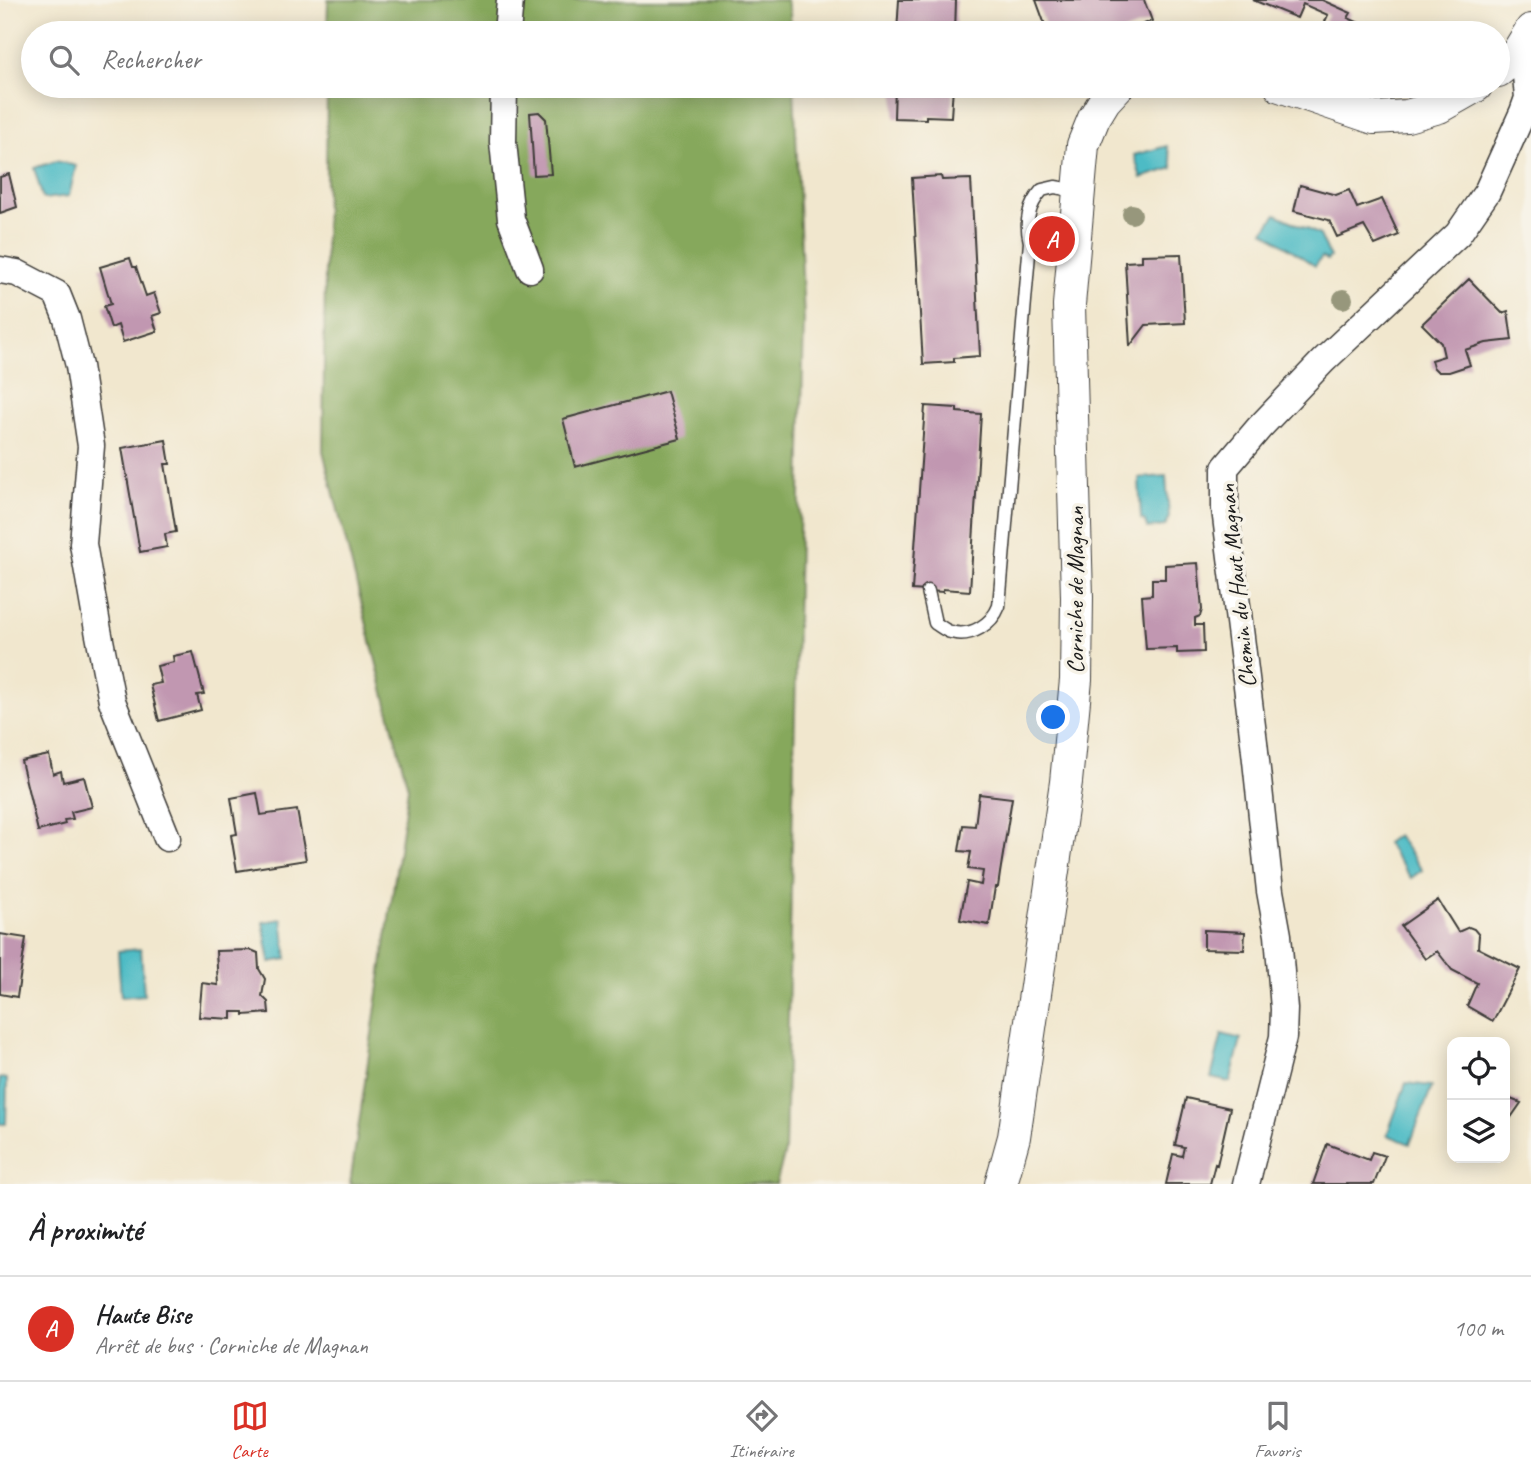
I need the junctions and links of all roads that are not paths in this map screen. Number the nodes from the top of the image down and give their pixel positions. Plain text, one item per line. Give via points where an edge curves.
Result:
1 (510, 0) edge
2 (508, 21) edge
3 (1531, 30) edge
4 (1510, 59) edge
5 (1510, 67) edge
6 (503, 98) edge
7 (1107, 98) edge
8 (1315, 98) edge
9 (1455, 98) edge
10 (1079, 191) junction
11 (530, 269) dead end
12 (0, 270) edge
13 (928, 591) dead end
14 (167, 838) dead end
15 (1000, 1184) edge
16 (1246, 1184) edge

1 - 2 street
3 - 4 street
5 - 16 street, Chemin du Haut Magnan via 1526,75 1528,98 1487,192 1458,234 1323,361 1226,468 1225,509 1284,1009 1283,1037
6 - 11 street via 511,219
7 - 10 street, Corniche de Magnan via 1083,145
8 - 9 street via 1374,118 1407,116
10 - 13 lane via 1042,190 1027,220 1030,242 999,606 994,620 966,633 949,632 935,623
10 - 15 street, Corniche de Magnan via 1069,305 1076,680 1066,782 1014,1137
12 - 14 street via 17,273 57,294 67,319 91,446 83,544 98,630 113,701

